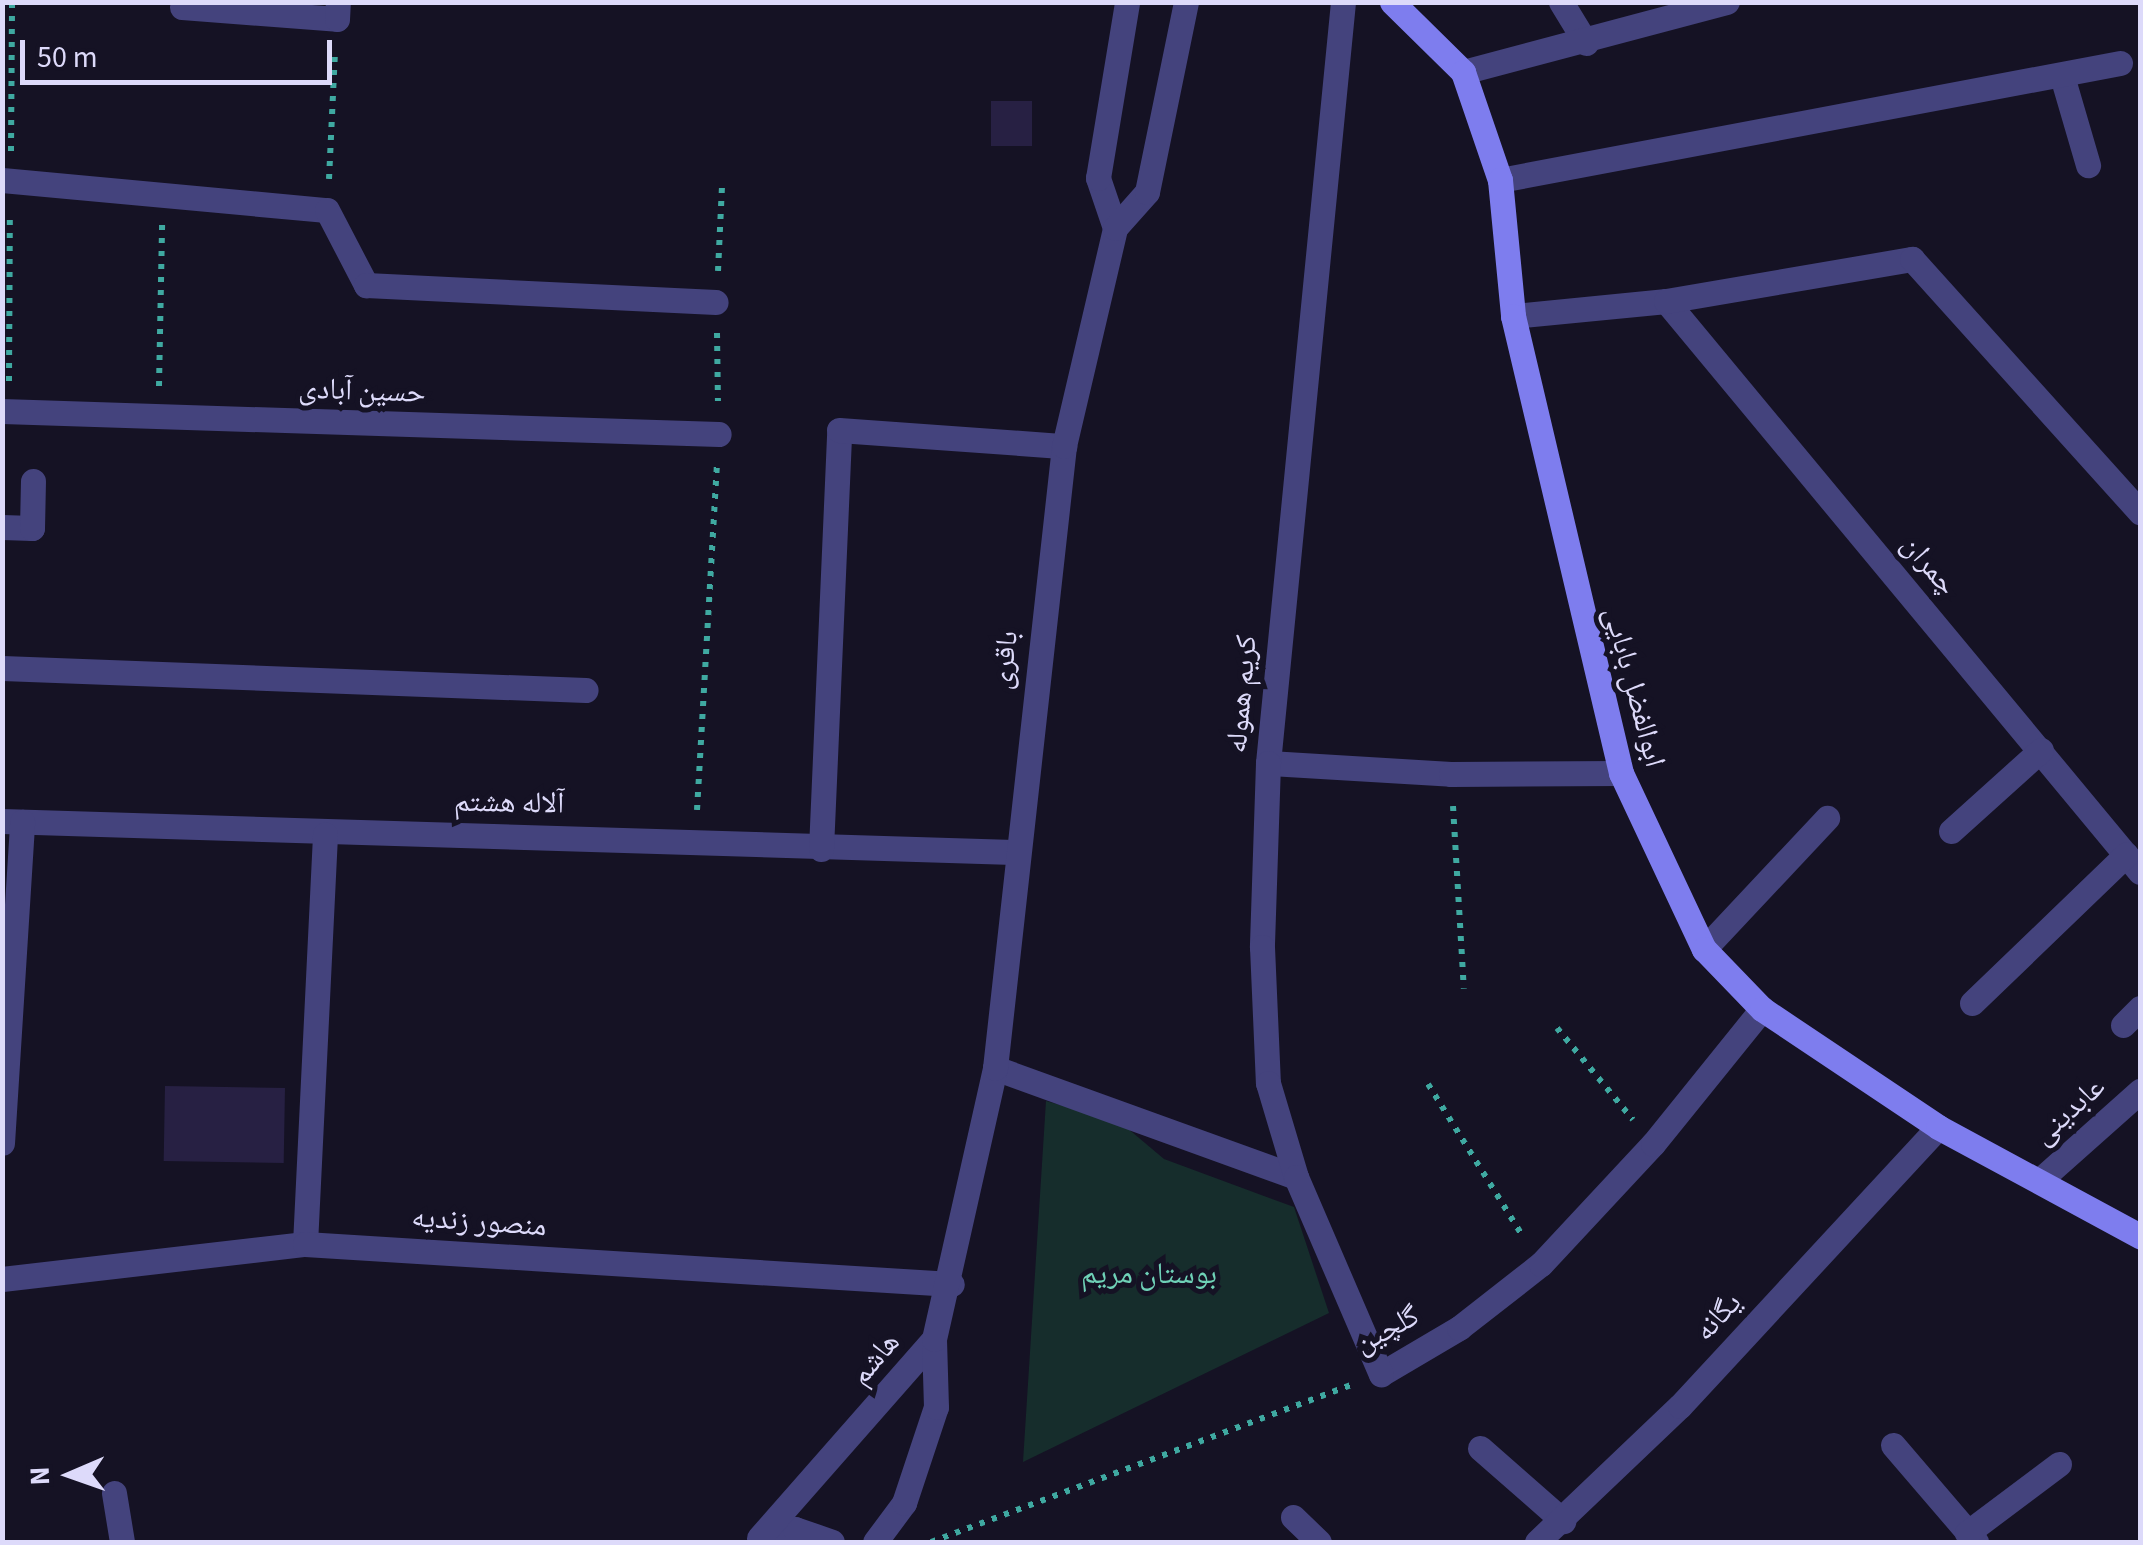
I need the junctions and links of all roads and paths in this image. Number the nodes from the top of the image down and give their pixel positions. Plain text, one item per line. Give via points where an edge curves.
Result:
1 (12, 2) edge
2 (1126, 2) edge
3 (1186, 2) edge
4 (1343, 2) edge
5 (1392, 2) edge
6 (1561, 2) edge
7 (1728, 2) edge
8 (182, 7) dead end
9 (338, 10) edge
10 (1586, 43) junction
11 (2120, 63) dead end
12 (1463, 72) junction
13 (2062, 76) junction
14 (2088, 164) dead end
15 (1500, 180) junction
16 (7, 181) edge
17 (722, 187) dead end
18 (162, 194) junction
19 (327, 210) junction
20 (1115, 228) junction
21 (1666, 301) junction
22 (716, 302) junction
23 (1513, 316) junction
24 (6, 411) edge
25 (158, 418) junction
26 (719, 434) junction
27 (1064, 446) junction
28 (33, 481) dead end
29 (2140, 512) edge
30 (2, 527) edge
31 (2, 668) edge
32 (586, 690) dead end
33 (2042, 750) junction
34 (1268, 763) junction
35 (1621, 773) junction
36 (1451, 774) junction
37 (1828, 818) dead end
38 (12, 822) edge
39 (1951, 831) dead end
40 (325, 834) junction
41 (696, 837) junction
42 (821, 849) junction
43 (1014, 852) junction
44 (2134, 864) edge
45 (1704, 949) junction
46 (1464, 988) dead end
47 (1972, 1003) dead end
48 (1762, 1010) junction
49 (1557, 1028) dead end
50 (995, 1068) junction
51 (1428, 1084) dead end
52 (2140, 1090) edge
53 (1938, 1127) junction
54 (2, 1143) edge
55 (1653, 1144) junction
56 (1296, 1177) junction
57 (2040, 1180) junction
58 (2140, 1236) edge
59 (304, 1244) junction
60 (1540, 1264) junction
61 (2, 1278) edge
62 (952, 1284) junction
63 (934, 1339) junction
64 (1381, 1374) junction
65 (1892, 1446) dead end
66 (1480, 1448) dead end
67 (2060, 1464) dead end
68 (114, 1493) dead end
69 (1294, 1518) dead end
70 (1563, 1521) junction
71 (1971, 1538) edge
72 (757, 1540) edge
73 (122, 1542) edge
74 (832, 1542) edge
75 (874, 1542) edge
76 (931, 1542) edge
77 (1319, 1542) edge
78 (1537, 1542) edge

1 - 16 path
2 - 20 street via 1098,178
3 - 20 street, باقری via 1147,192
4 - 34 street, کریم هموله
5 - 12 main road, ابوالفضل بابایی
6 - 10 street
7 - 10 street
8 - 9 street
9 - 19 path
10 - 12 street
11 - 13 street
12 - 15 main road, ابوالفضل بابایی
13 - 14 street
13 - 15 street
15 - 23 main road, ابوالفضل بابایی
16 - 18 street
16 - 24 path
17 - 22 path
18 - 19 street
18 - 25 path
19 - 22 street via 366,286
20 - 27 street, باقری
21 - 23 street
21 - 29 street via 1912,259
21 - 33 street, چمران
22 - 26 path
23 - 35 main road, ابوالفضل بابایی
24 - 25 street, حسین آبادی
25 - 26 street, حسین آبادی
26 - 41 path
27 - 42 street via 839,430
27 - 43 street, باقری
28 - 30 street via 32,528
31 - 32 street
33 - 39 street
33 - 44 street, چمران
34 - 36 street
34 - 56 street, کریم هموله via 1262,947 1268,1083
35 - 36 street
35 - 45 main road, ابوالفضل بابایی
36 - 46 path
37 - 45 street
38 - 40 street, آلاله هشتم
38 - 54 street
40 - 41 street, آلاله هشتم
40 - 59 street
41 - 42 street, آلاله هشتم
42 - 43 street, آلاله هشتم
43 - 50 street, باقری
44 - 47 street
45 - 48 main road, ابوالفضل بابایی
48 - 53 main road, ابوالفضل بابایی
48 - 55 street, گلچین
49 - 55 path
50 - 56 street
50 - 62 street, باقری
51 - 60 path
52 - 57 street, عابدینی
53 - 57 main road, ابوالفضل بابایی
53 - 70 street, یگانه via 1680,1406
55 - 60 street, گلچین
56 - 64 street, کریم هموله
57 - 58 main road, ابوالفضل بابایی
59 - 61 street, منصور زندیه
59 - 62 street, منصور زندیه
60 - 64 street, گلچین via 1459,1328
62 - 63 street, باقری
63 - 72 street, هاشم
63 - 75 street, هاشم via 936,1407 904,1503
64 - 76 path, گلچین
65 - 71 street
66 - 70 street
67 - 71 street
68 - 73 street
69 - 77 street
70 - 78 street, یگانه
72 - 74 street via 795,1528

